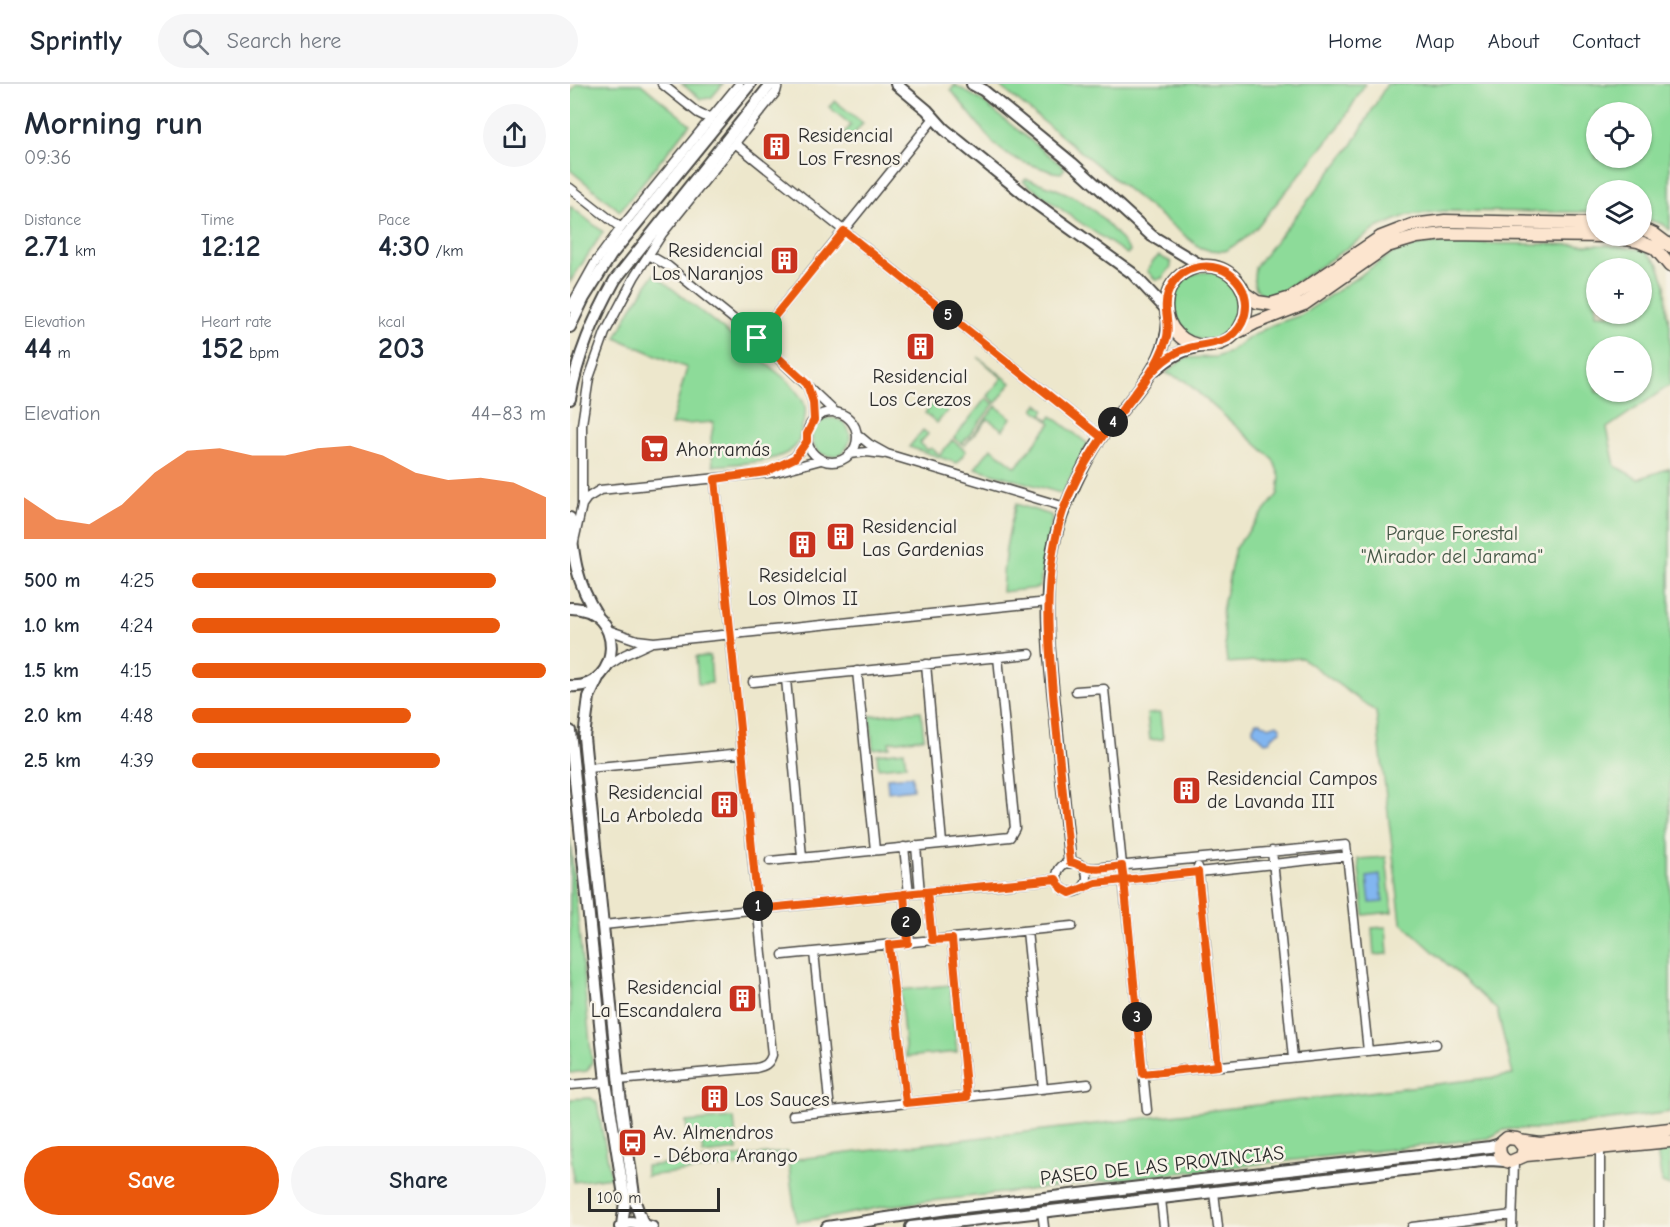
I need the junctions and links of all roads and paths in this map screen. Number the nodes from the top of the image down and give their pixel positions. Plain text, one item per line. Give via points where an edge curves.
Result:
1 (662, 84) edge
2 (739, 84) edge
3 (750, 84) edge
4 (771, 84) edge
5 (778, 84) edge
6 (896, 84) edge
7 (972, 84) edge
8 (712, 117) junction
9 (934, 118) junction
10 (736, 144) junction
11 (669, 183) junction
12 (570, 188) edge
13 (653, 189) junction
14 (679, 200) junction
15 (677, 216) junction
16 (1586, 224) edge
17 (621, 228) junction
18 (844, 231) junction
19 (1652, 233) edge
20 (1670, 246) edge
21 (649, 255) junction
22 (596, 262) junction
23 (1668, 263) edge
24 (1202, 266) junction
25 (597, 277) junction
26 (1244, 293) junction
27 (572, 312) edge
28 (1167, 315) junction
29 (570, 327) edge
30 (1234, 334) junction
31 (757, 338) junction
32 (1203, 345) junction
33 (1148, 376) junction
34 (807, 384) junction
35 (570, 399) edge
36 (836, 413) junction
37 (814, 420) junction
38 (856, 434) junction
39 (1101, 437) junction
40 (807, 441) junction
41 (850, 454) junction
42 (886, 454) junction
43 (821, 460) junction
44 (766, 472) junction
45 (583, 479) junction
46 (715, 479) junction
47 (600, 490) junction
48 (582, 505) junction
49 (1065, 507) junction
50 (570, 518) edge
51 (573, 547) junction
52 (1048, 602) junction
53 (570, 608) edge
54 (599, 618) junction
55 (608, 630) junction
56 (731, 634) junction
57 (654, 642) junction
58 (1030, 654) dead end
59 (998, 657) junction
60 (926, 664) junction
61 (603, 671) junction
62 (857, 671) junction
63 (786, 679) junction
64 (753, 682) dead end
65 (570, 686) edge
66 (1076, 692) dead end
67 (570, 730) edge
68 (742, 753) junction
69 (588, 768) junction
70 (942, 843) junction
71 (916, 846) junction
72 (904, 847) junction
73 (875, 849) junction
74 (1272, 851) junction
75 (1348, 856) junction
76 (802, 857) junction
77 (1197, 859) junction
78 (770, 861) dead end
79 (1070, 862) junction
80 (1274, 864) junction
81 (1122, 866) junction
82 (1083, 867) junction
83 (1198, 872) junction
84 (1056, 879) junction
85 (1124, 880) junction
86 (1084, 887) junction
87 (924, 892) junction
88 (906, 894) junction
89 (758, 909) junction
90 (603, 925) junction
91 (1072, 927) dead end
92 (1027, 932) junction
93 (952, 939) junction
94 (932, 940) junction
95 (908, 943) junction
96 (889, 945) junction
97 (814, 952) junction
98 (783, 956) dead end
99 (1436, 1044) dead end
100 (1368, 1051) junction
101 (1293, 1058) junction
102 (1218, 1066) junction
103 (1143, 1074) junction
104 (618, 1080) junction
105 (606, 1082) junction
106 (1088, 1084) dead end
107 (570, 1085) edge
108 (1043, 1089) junction
109 (967, 1097) junction
110 (906, 1103) junction
111 (1147, 1110) dead end
112 (830, 1111) junction
113 (793, 1115) dead end
114 (1670, 1129) edge
115 (1520, 1140) junction
116 (1670, 1141) edge
117 (1500, 1144) junction
118 (1600, 1148) junction
119 (1514, 1160) junction
120 (1214, 1192) junction
121 (1161, 1199) junction
122 (1042, 1211) junction
123 (1512, 1215) junction
124 (647, 1225) edge
125 (621, 1226) edge
126 (926, 1226) edge
127 (827, 1227) edge
128 (911, 1227) edge
129 (1044, 1227) edge
130 (1164, 1227) edge
131 (1218, 1227) edge
132 (1412, 1227) edge
133 (1512, 1227) edge
134 (1600, 1227) edge

1 - 8 street via 704,116
2 - 8 street
3 - 11 street
4 - 14 street
5 - 10 street
6 - 9 street
7 - 24 street via 1072,163 1152,236
8 - 13 street
9 - 18 street
9 - 28 street via 1035,203 1132,273
10 - 15 street
10 - 18 street
11 - 13 street
11 - 25 street
12 - 17 street
13 - 17 street
14 - 15 street
14 - 35 street via 628,263 602,304 574,374
15 - 21 street
16 - 26 main road via 1445,221 1412,225 1381,237 1291,298 1271,304 1257,302
17 - 22 street
18 - 31 street
18 - 39 street
19 - 20 main road
21 - 31 street
21 - 45 street via 614,316 589,378 581,444
22 - 25 street
22 - 27 street
23 - 30 main road via 1655,248 1609,236 1417,237 1388,246 1304,303
24 - 26 main road via 1226,270
24 - 28 main road via 1175,280 1167,297
25 - 27 street
26 - 30 main road via 1245,315
27 - 29 street
28 - 32 main road via 1181,337
28 - 33 street via 1163,351
30 - 32 main road via 1214,345
31 - 34 street
32 - 33 street via 1176,353
33 - 39 street
34 - 36 street
34 - 37 street
36 - 37 street
36 - 38 street via 850,420
37 - 40 street
38 - 41 street via 856,445
38 - 42 street
39 - 49 street
40 - 43 street
40 - 44 street via 795,458
41 - 42 street
41 - 43 street via 842,460
42 - 49 street
43 - 44 street
44 - 46 street
45 - 47 street
45 - 48 street
46 - 47 street
46 - 56 street
47 - 48 street
48 - 51 street
49 - 52 street via 1055,545
50 - 51 street
51 - 54 street via 581,587
52 - 56 street
52 - 79 street via 1050,667
53 - 54 street via 589,611
54 - 55 street
55 - 57 street
55 - 61 street via 612,646
56 - 57 street
56 - 68 street
57 - 61 street via 624,655
58 - 59 street
59 - 60 street
59 - 70 street via 1015,828 1010,837
60 - 62 street
60 - 70 street
61 - 65 street via 588,683
61 - 69 street via 589,697 586,715
62 - 63 street
62 - 73 street
63 - 64 street
63 - 76 street
66 - 81 street via 1104,689
67 - 105 street
68 - 69 street
68 - 89 street
69 - 90 street
70 - 71 street
71 - 72 street
71 - 87 street
72 - 73 street
72 - 88 street
73 - 76 street
74 - 75 street via 1344,844
74 - 77 street
74 - 80 street
75 - 80 street
75 - 100 street
76 - 78 street
77 - 81 street
77 - 83 street
79 - 82 street
79 - 84 street via 1061,866
80 - 83 street
80 - 101 street
81 - 82 street
81 - 85 street
82 - 86 street via 1087,877
83 - 85 street
83 - 102 street
84 - 86 street via 1065,891 1075,892
84 - 87 street
85 - 86 street
85 - 103 street
87 - 88 street
87 - 94 street
88 - 89 street
88 - 95 street
89 - 90 street
89 - 104 street via 770,1061 756,1068
90 - 104 street
91 - 92 street
92 - 93 street
92 - 108 street
93 - 94 street
93 - 109 street
94 - 95 street
95 - 96 street
96 - 97 street
96 - 110 street
97 - 98 street
97 - 112 street
99 - 100 street
100 - 101 street
101 - 102 street
102 - 103 street
103 - 111 street
104 - 124 street via 635,1202
105 - 107 street
105 - 125 street via 625,1202
106 - 108 street
108 - 109 street
109 - 110 street
110 - 112 street
112 - 113 street
114 - 115 main road via 1540,1144
115 - 117 main road via 1511,1137
115 - 119 main road via 1524,1148
116 - 118 main road, PASEO DE LAS PROVINCIAS
117 - 119 main road via 1499,1154
117 - 127 street, PASEO DE LAS PROVINCIAS via 923,1212
118 - 119 main road, PASEO DE LAS PROVINCIAS
118 - 134 street
119 - 120 street, PASEO DE LAS PROVINCIAS
119 - 123 street
120 - 121 street, PASEO DE LAS PROVINCIAS
120 - 131 street
121 - 122 street, PASEO DE LAS PROVINCIAS
121 - 130 street
122 - 126 street, PASEO DE LAS PROVINCIAS
122 - 129 street, PASEO DE LAS PROVINCIAS
123 - 132 street
123 - 133 street
124 - 125 street via 632,1222
126 - 128 street, PASEO DE LAS PROVINCIAS

